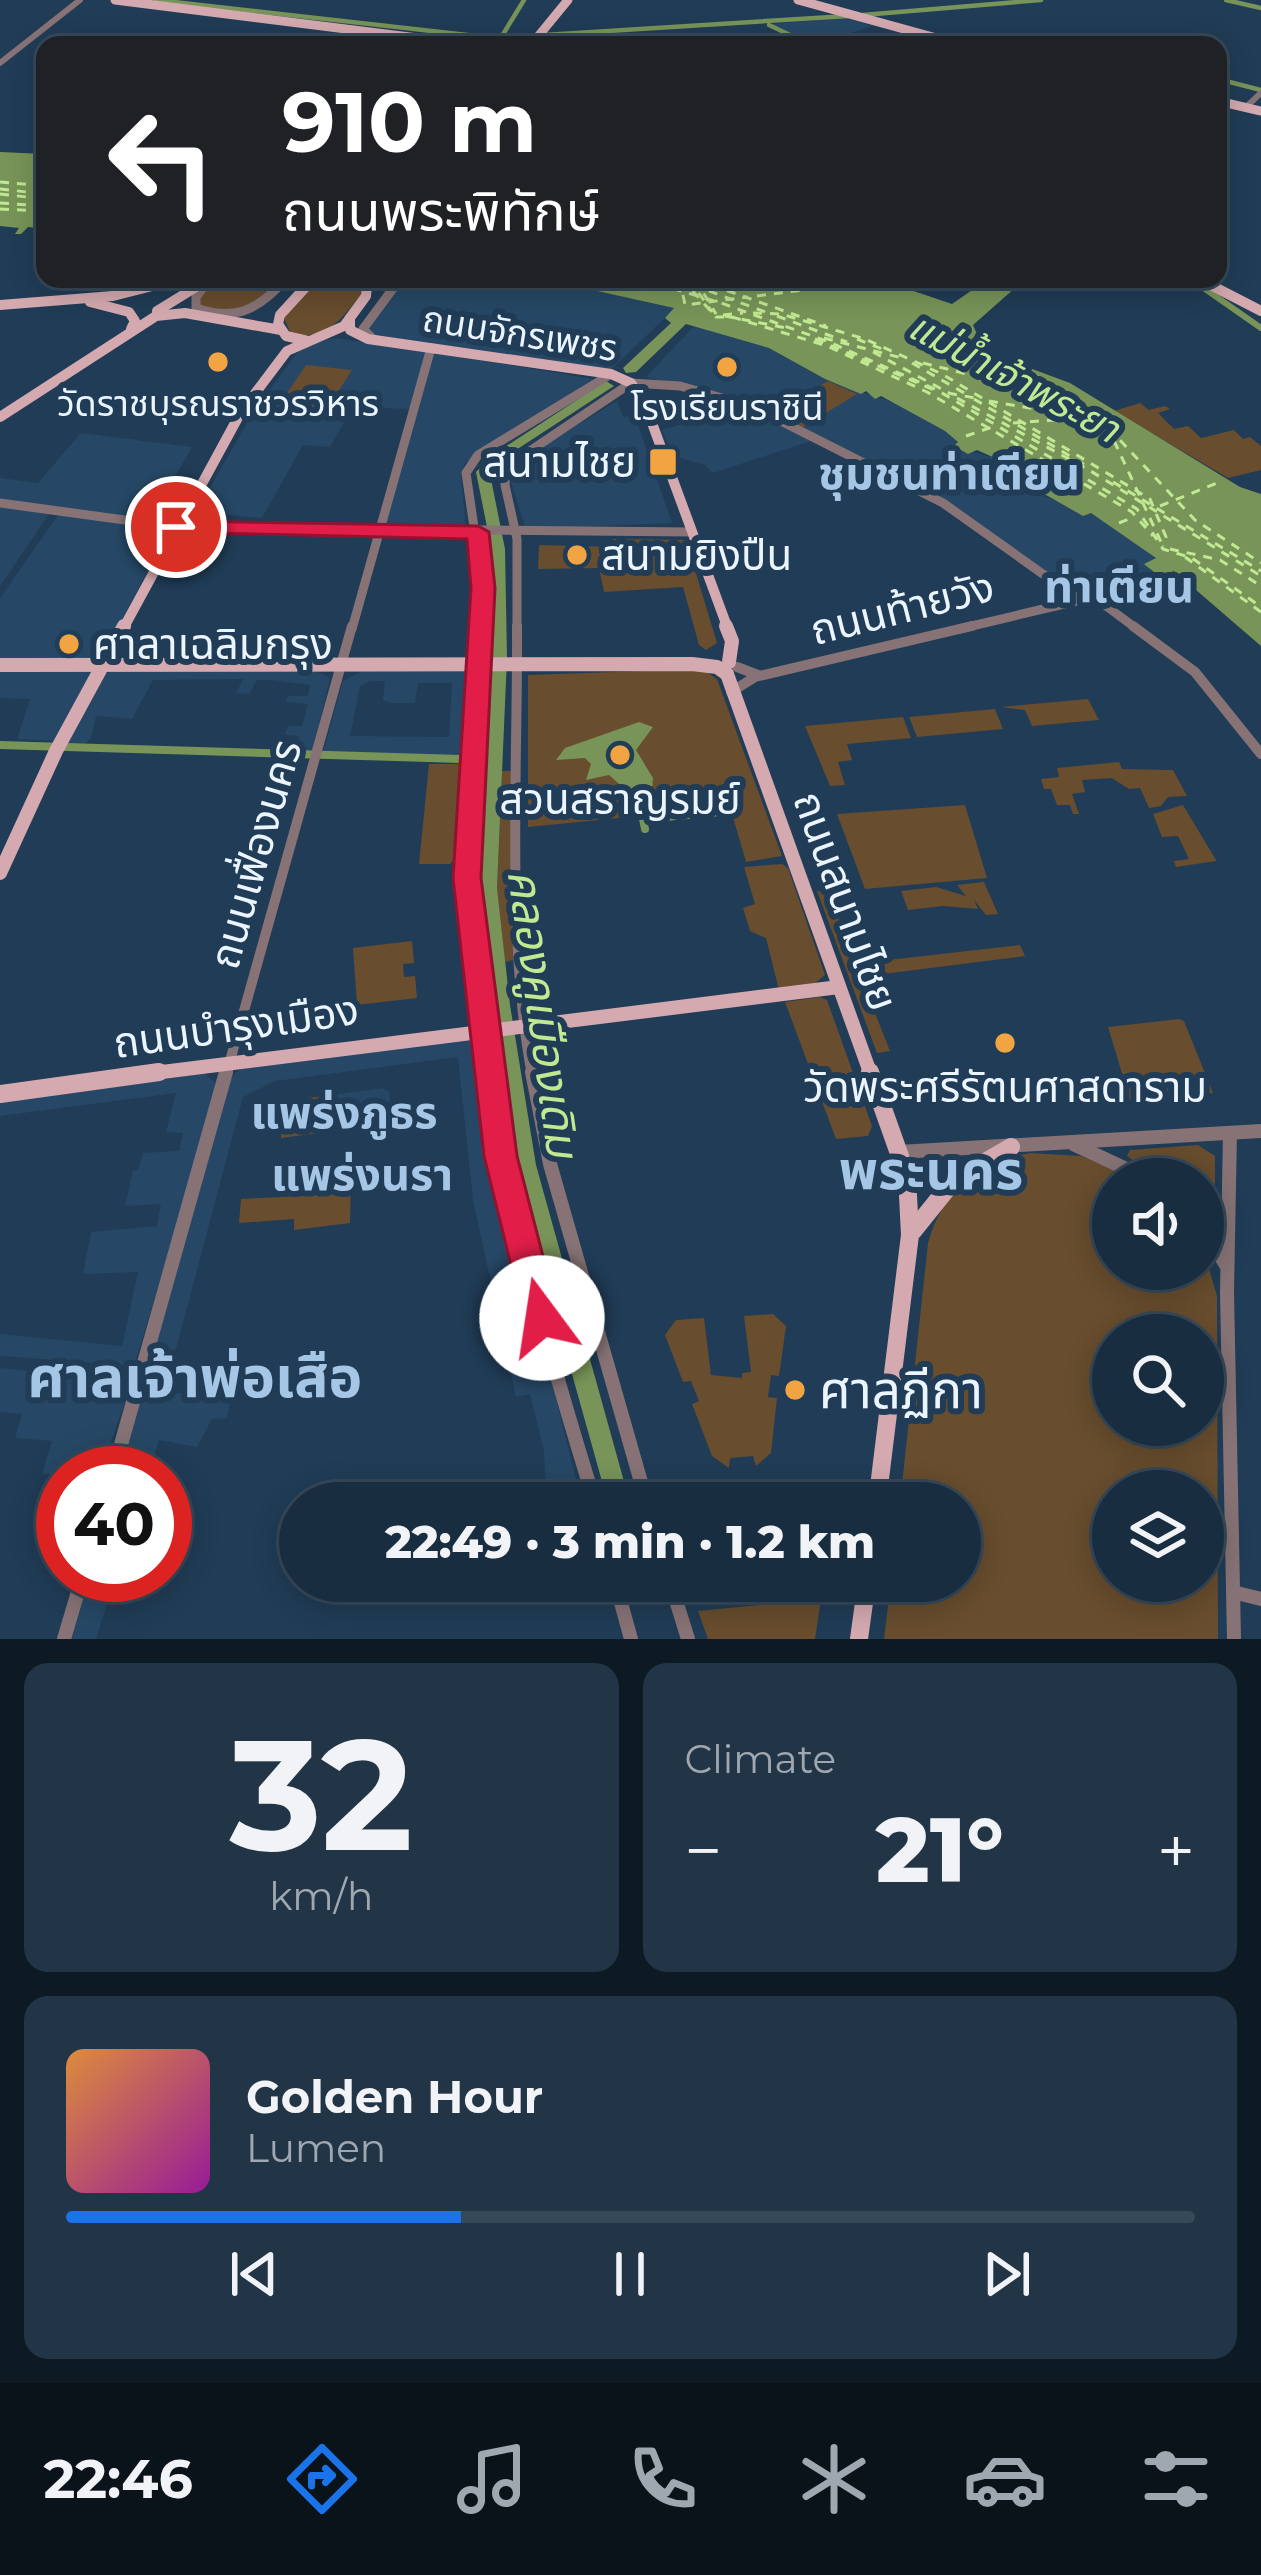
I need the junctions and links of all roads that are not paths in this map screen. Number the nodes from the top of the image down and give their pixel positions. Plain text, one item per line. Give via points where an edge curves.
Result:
1 (80, 0) edge
2 (116, 0) edge
3 (556, 0) edge
4 (568, 0) edge
5 (794, 0) edge
6 (852, 16) junction
7 (410, 36) edge
8 (533, 36) edge
9 (534, 36) edge
10 (922, 36) edge
11 (928, 36) edge
12 (0, 63) edge
13 (1261, 93) edge
14 (1227, 104) edge
15 (1244, 109) junction
16 (1261, 113) edge
17 (124, 288) edge
18 (149, 288) edge
19 (196, 288) edge
20 (204, 288) edge
21 (280, 288) edge
22 (308, 288) edge
23 (367, 288) edge
24 (394, 288) edge
25 (1217, 288) edge
26 (1218, 288) edge
27 (1239, 298) junction
28 (101, 302) junction
29 (0, 305) edge
30 (267, 309) junction
31 (1261, 310) edge
32 (350, 318) junction
33 (146, 319) junction
34 (131, 329) junction
35 (282, 330) junction
36 (308, 341) junction
37 (381, 341) junction
38 (431, 348) junction
39 (287, 351) junction
40 (592, 376) junction
41 (621, 378) junction
42 (0, 417) edge
43 (0, 503) edge
44 (176, 527) junction
45 (380, 530) junction
46 (691, 532) junction
47 (482, 533) junction
48 (511, 534) junction
49 (1078, 599) junction
50 (342, 664) junction
51 (484, 664) junction
52 (513, 664) junction
53 (0, 665) edge
54 (102, 665) junction
55 (730, 668) junction
56 (761, 676) junction
57 (731, 693) junction
58 (1261, 754) edge
59 (0, 873) edge
60 (839, 987) junction
61 (521, 1026) junction
62 (487, 1029) junction
63 (230, 1062) junction
64 (0, 1094) edge
65 (1261, 1131) edge
66 (1230, 1133) junction
67 (1069, 1143) junction
68 (1011, 1147) junction
69 (899, 1152) junction
70 (1102, 1158) edge
71 (910, 1235) junction
72 (1224, 1263) edge
73 (1227, 1268) junction
74 (120, 1446) edge
75 (589, 1482) edge
76 (641, 1482) edge
77 (880, 1482) edge
78 (1233, 1592) junction
79 (1261, 1599) edge
80 (74, 1602) edge
81 (621, 1602) edge
82 (677, 1602) edge
83 (864, 1602) edge
84 (64, 1639) edge
85 (631, 1639) edge
86 (688, 1639) edge
87 (859, 1639) edge
88 (1234, 1639) edge

1 - 12 street
2 - 7 main road
3 - 8 main road
4 - 9 main road
5 - 6 main road
6 - 10 main road
6 - 11 main road
13 - 15 street
14 - 15 main road
15 - 16 main road
17 - 28 street
18 - 28 main road
19 - 33 main road
20 - 30 street via 195,300 201,311 243,316
21 - 30 street
22 - 35 main road
23 - 32 main road
24 - 37 street via 364,329
25 - 27 main road
26 - 27 main road
27 - 31 main road
28 - 29 main road
28 - 34 main road via 133,315
30 - 35 street
32 - 36 main road
32 - 37 main road, ถนนจักรเพชร via 355,334
33 - 34 main road
33 - 35 main road via 185,313
34 - 42 main road
35 - 36 main road
35 - 39 main road
36 - 39 main road
37 - 38 main road, ถนนจักรเพชร
38 - 40 main road, ถนนจักรเพชร
38 - 45 street, ถนนเฟื่องนคร
39 - 44 main road via 241,412
40 - 41 main road
40 - 47 street via 472,460 466,472
41 - 46 main road, ถนนสนามไชย via 645,404
41 - 48 street via 510,462 504,479
41 - 49 street via 681,386 769,414 943,503
43 - 44 street
44 - 45 street
44 - 54 main road
45 - 47 street
45 - 50 street, ถนนเฟื่องนคร
46 - 48 street
46 - 55 main road, ถนนสนามไชย via 732,641
47 - 48 street
47 - 51 street
48 - 52 street
49 - 56 street, ถนนท้ายวัง
49 - 58 street via 1108,604 1188,666
50 - 51 main road
50 - 54 main road
50 - 63 street, ถนนเฟื่องนคร
51 - 52 main road
51 - 62 street via 466,871
52 - 55 main road
52 - 61 street
53 - 54 main road
54 - 59 main road
55 - 56 street, ถนนท้ายวัง
55 - 57 main road, ถนนสนามไชย
56 - 57 street
57 - 60 main road, ถนนสนามไชย
60 - 61 main road, ถนนบำรุงเมือง
60 - 69 main road, ถนนสนามไชย
61 - 62 main road, ถนนบำรุงเมือง
61 - 76 street via 550,1164
62 - 63 main road, ถนนบำรุงเมือง
62 - 75 street via 502,1165
63 - 64 main road, ถนนบำรุงเมือง
63 - 74 street, ถนนเฟื่องนคร
65 - 66 street
66 - 67 street
66 - 73 street
67 - 68 street
67 - 70 street
68 - 69 street
68 - 71 main road via 961,1172
69 - 71 main road, ถนนสนามไชย
71 - 77 main road, ถนนสนามไชย
72 - 73 street
73 - 78 street
78 - 79 street
78 - 88 street
80 - 84 street
81 - 85 street
82 - 86 street
83 - 87 main road

